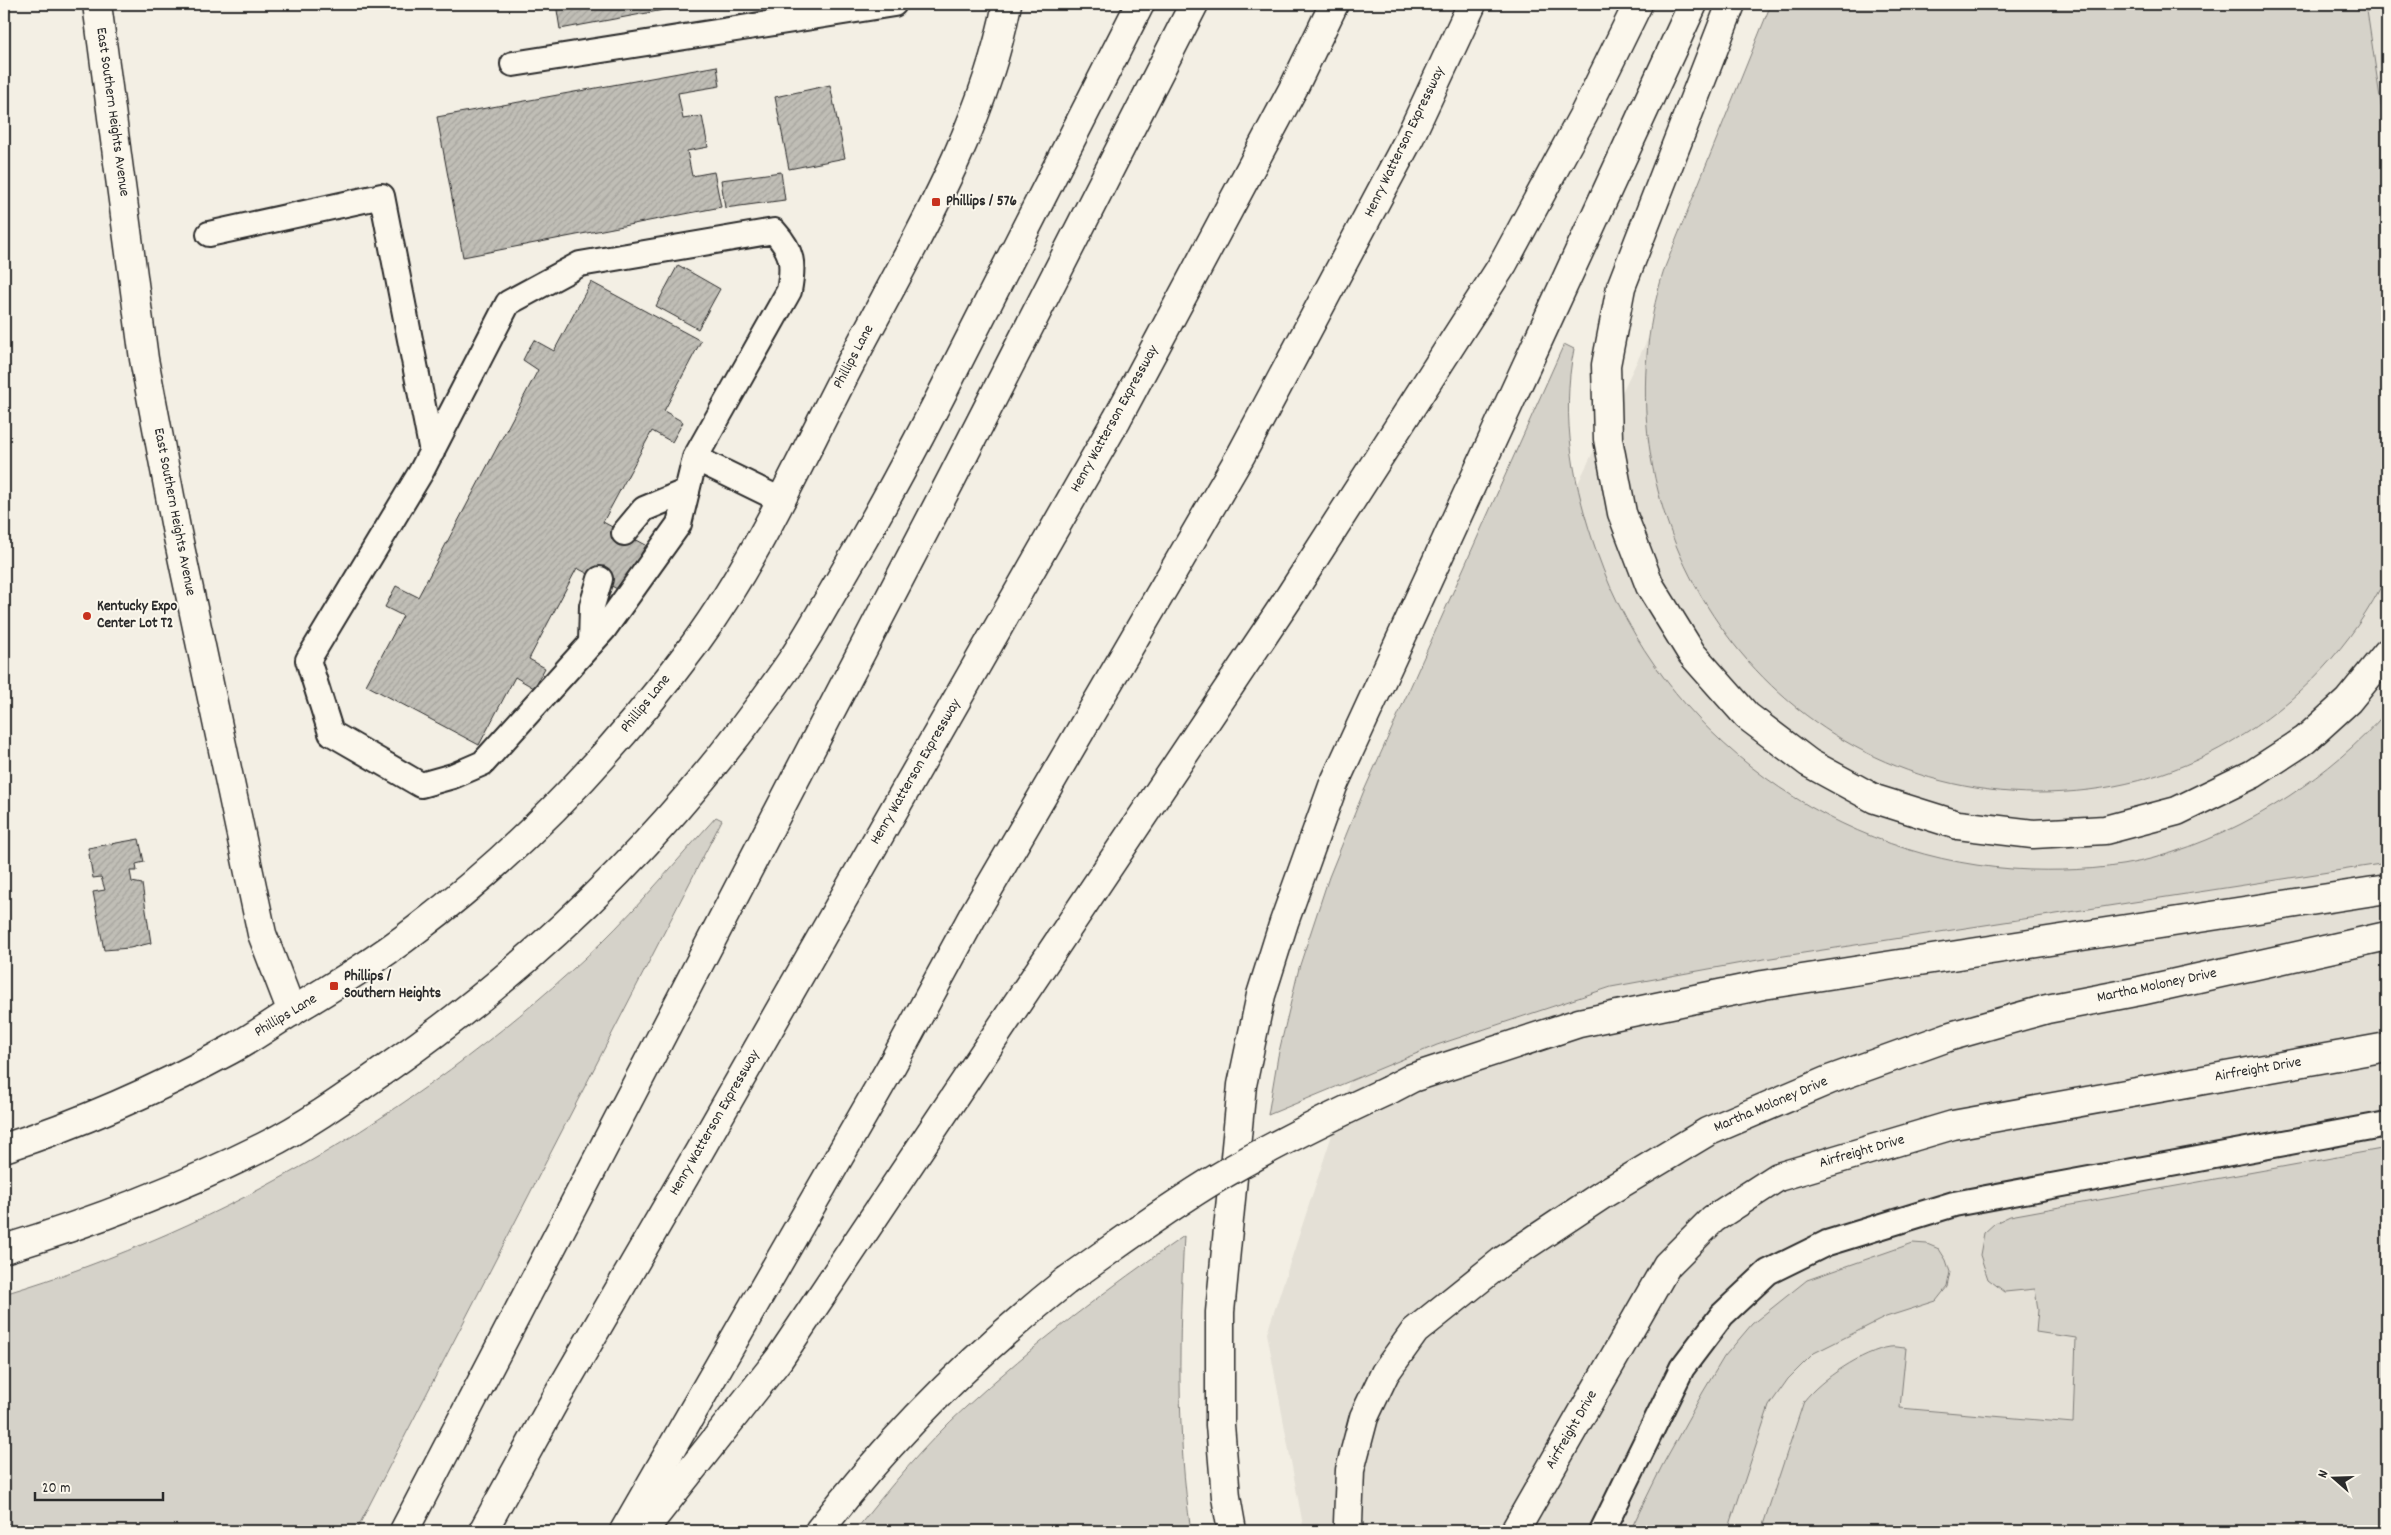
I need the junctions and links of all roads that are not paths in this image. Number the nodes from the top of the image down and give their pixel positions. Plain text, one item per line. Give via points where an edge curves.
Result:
1 (97, 4) edge
2 (894, 4) edge
3 (1007, 4) edge
4 (1140, 4) edge
5 (1194, 4) edge
6 (1334, 4) edge
7 (1472, 4) edge
8 (1638, 4) edge
9 (1693, 4) edge
10 (1731, 4) edge
11 (513, 64) dead end
12 (209, 234) dead end
13 (432, 452) junction
14 (695, 458) junction
15 (687, 490) junction
16 (781, 500) junction
17 (624, 533) dead end
18 (600, 580) dead end
19 (591, 643) junction
20 (2387, 653) edge
21 (2387, 889) edge
22 (2387, 936) edge
23 (292, 1012) junction
24 (2387, 1047) edge
25 (2387, 1124) edge
26 (4, 1148) edge
27 (4, 1250) edge
28 (404, 1531) edge
29 (483, 1531) edge
30 (624, 1531) edge
31 (643, 1531) edge
32 (819, 1531) edge
33 (1232, 1531) edge
34 (1349, 1531) edge
35 (1515, 1531) edge
36 (1602, 1531) edge

1 - 23 main road, East Southern Heights Avenue via 144,359 176,528 262,934
2 - 11 lane
3 - 16 main road, Phillips Lane via 999,47 950,175
4 - 27 main road via 876,519 794,658 739,734 675,812 605,887 524,962 430,1038 347,1096 268,1145 151,1198
5 - 28 main road via 962,458
6 - 29 main road, Henry Watterson Expressway via 1294,87 1117,419
7 - 30 main road, Henry Watterson Expressway via 1409,139 1241,455 976,912 892,1065
8 - 31 main road via 1584,114 1503,264 1288,599 779,1359
9 - 33 main road via 1333,786 1261,996 1242,1085 1220,1312 1220,1425
10 - 20 main road via 1621,287 1606,365 1608,439 1622,513 1650,586 1692,654 1747,716 1809,763 1875,798 1949,822 2033,834 2105,830 2177,812 2253,774 2305,740 2348,701
12 - 13 lane via 382,196
13 - 14 lane via 508,303 580,264 774,231 788,246 793,271 789,291
13 - 19 lane via 308,660 331,732 421,786 453,776 483,763
14 - 15 lane
14 - 16 lane
15 - 17 lane via 644,509
15 - 19 lane via 679,524
16 - 23 main road, Phillips Lane via 755,551 695,643 632,722 560,803 485,874 416,930
18 - 19 lane via 592,606
21 - 32 main road, bridge via 1753,987 1579,1023 1412,1078 1300,1131 1215,1179 1066,1281 992,1344 923,1411
22 - 34 main road, Martha Moloney Drive via 2047,1009 1961,1034 1829,1080 1708,1132 1602,1195 1501,1262 1415,1331 1386,1373 1364,1417 1350,1470
23 - 26 main road, Phillips Lane via 230,1050 154,1087 62,1130
24 - 35 main road, Airfreight Drive via 1953,1125 1778,1177 1713,1219 1667,1265
25 - 36 lane via 1954,1204 1827,1243 1768,1272 1722,1315 1682,1368

